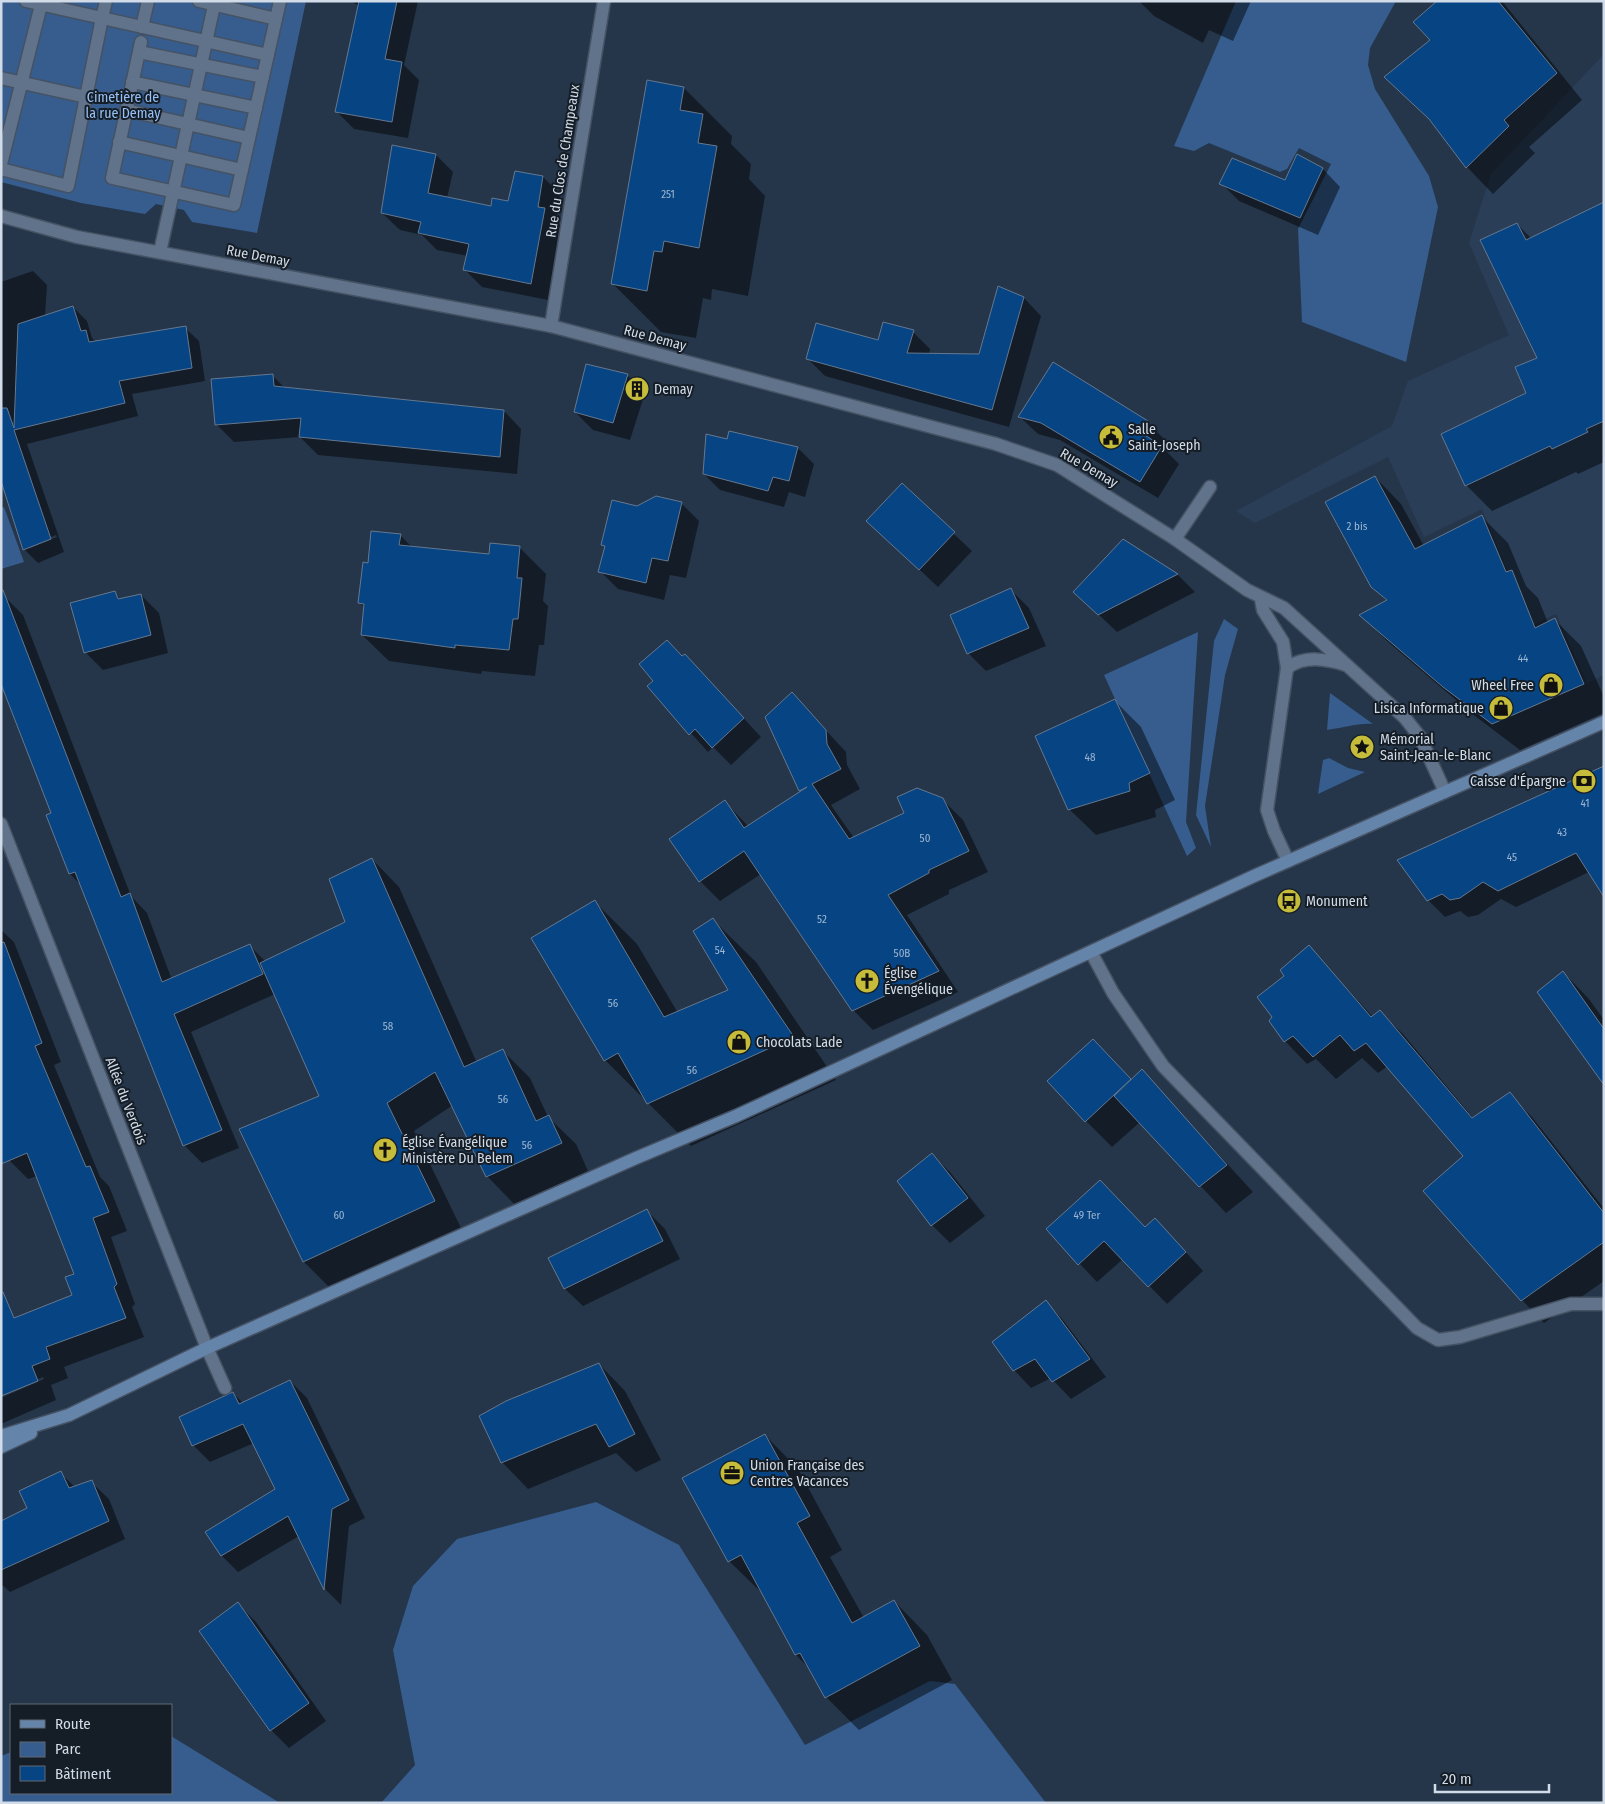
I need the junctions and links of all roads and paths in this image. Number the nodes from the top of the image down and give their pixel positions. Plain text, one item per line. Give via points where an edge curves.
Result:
1 (26, 1) edge
2 (106, 1) edge
3 (148, 1) edge
4 (198, 1) edge
5 (280, 1) edge
6 (604, 1) edge
7 (42, 3) edge
8 (214, 3) edge
9 (102, 18) junction
10 (276, 19) junction
11 (142, 27) junction
12 (206, 42) junction
13 (268, 55) junction
14 (201, 65) junction
15 (263, 77) junction
16 (1, 78) edge
17 (132, 82) junction
18 (22, 83) junction
19 (194, 95) junction
20 (86, 97) junction
21 (256, 108) junction
22 (126, 110) junction
23 (188, 124) junction
24 (249, 138) junction
25 (120, 142) junction
26 (181, 156) junction
27 (1, 164) edge
28 (1, 169) edge
29 (242, 170) junction
30 (173, 192) junction
31 (1, 216) edge
32 (160, 252) junction
33 (552, 326) junction
34 (1210, 487) dead end
35 (1175, 539) junction
36 (1261, 599) junction
37 (1350, 667) junction
38 (1287, 668) junction
39 (1604, 722) edge
40 (1445, 792) junction
41 (1, 824) edge
42 (1288, 861) junction
43 (1091, 952) junction
44 (1604, 1304) edge
45 (207, 1348) junction
46 (225, 1388) dead end
47 (69, 1415) junction
48 (1, 1436) edge
49 (1, 1448) edge

1 - 7 street
2 - 9 street
3 - 11 street
4 - 8 street
5 - 10 street
6 - 33 street, Rue du Clos de Champeaux
7 - 9 street
7 - 18 street
8 - 10 street
8 - 12 street
9 - 11 street
9 - 20 street
10 - 13 street
11 - 12 street
12 - 13 street
12 - 14 street
13 - 15 street
14 - 15 street
14 - 17 street via 140,47
14 - 19 street
15 - 21 street
16 - 18 street
17 - 19 street
17 - 22 street
18 - 20 street
18 - 27 street
19 - 21 street
19 - 23 street
20 - 28 street via 68,186
21 - 24 street
22 - 23 street
22 - 25 street
23 - 24 street
23 - 26 street
24 - 29 street
25 - 26 street
25 - 30 street via 112,178
26 - 29 street
26 - 30 street
29 - 30 street via 234,205
30 - 32 street
31 - 32 street, Rue Demay via 77,237
32 - 33 street, Rue Demay
33 - 35 street, Rue Demay via 996,444 1057,465
34 - 35 street
35 - 36 street, Rue Demay
36 - 37 street, Rue Demay via 1284,608
36 - 38 street via 1263,610 1284,642
37 - 38 street, Rue Demay via 1324,659 1295,662
37 - 40 street, Rue Demay via 1414,728
38 - 42 street via 1267,810
39 - 40 main road
40 - 42 main road
41 - 45 street, Allée du Verdois
42 - 43 main road
43 - 44 street via 1113,993 1163,1066 1417,1328 1438,1340 1460,1337 1571,1304
43 - 45 main road via 723,1122
45 - 46 street, Allée du Verdois
45 - 47 main road
47 - 48 main road
47 - 49 main road

